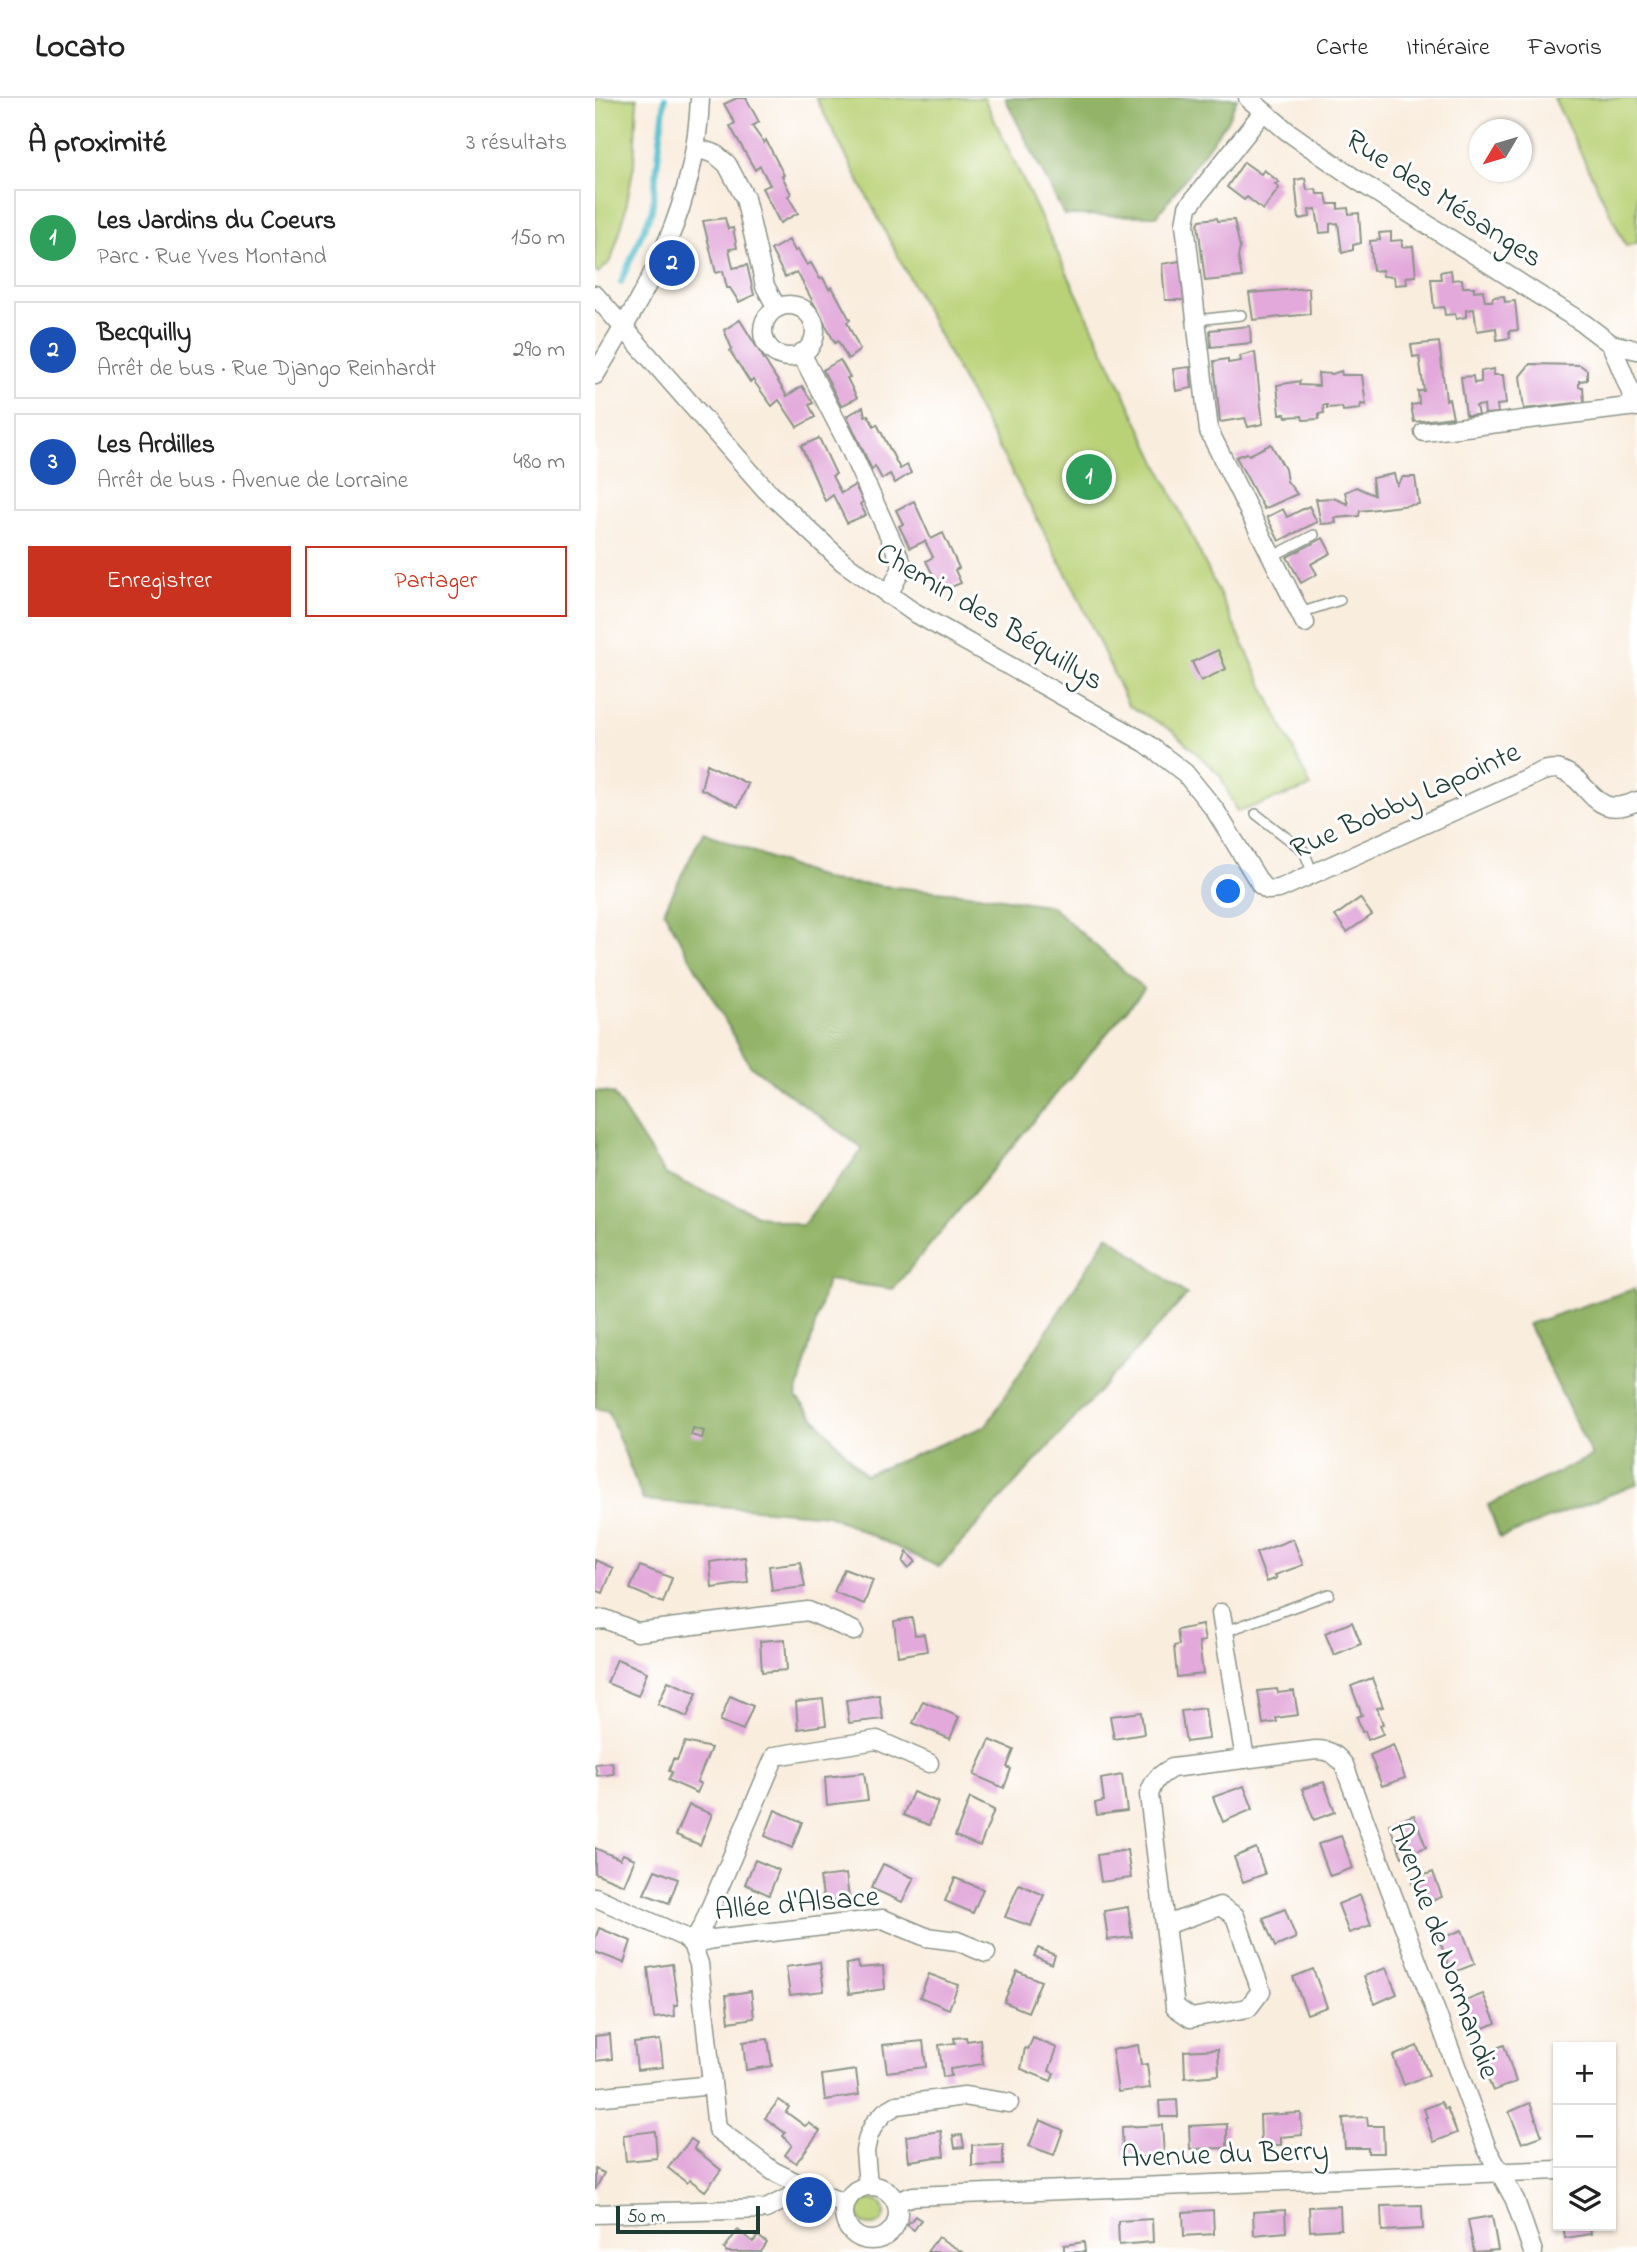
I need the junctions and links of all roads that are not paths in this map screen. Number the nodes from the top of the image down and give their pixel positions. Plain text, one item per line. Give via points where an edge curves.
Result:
1 (700, 98) edge
2 (1248, 98) edge
3 (1263, 112) junction
4 (696, 149) junction
5 (595, 295) edge
6 (777, 308) junction
7 (1241, 315) dead end
8 (1197, 320) junction
9 (624, 327) junction
10 (1611, 344) junction
11 (1637, 350) edge
12 (801, 354) junction
13 (595, 375) edge
14 (1637, 406) edge
15 (1424, 432) dead end
16 (1314, 535) dead end
17 (1271, 557) junction
18 (888, 595) junction
19 (1340, 600) dead end
20 (1302, 618) joint
21 (1637, 801) edge
22 (1256, 814) dead end
23 (1313, 874) junction
24 (1268, 890) joint
25 (1329, 1594) dead end
26 (1221, 1613) dead end
27 (595, 1620) edge
28 (853, 1631) dead end
29 (1224, 1632) junction
30 (1245, 1759) junction
31 (929, 1763) dead end
32 (595, 1898) edge
33 (1166, 1924) junction
34 (692, 1944) junction
35 (986, 1953) dead end
36 (712, 2085) junction
37 (595, 2097) edge
38 (1009, 2103) dead end
39 (1553, 2170) edge
40 (1499, 2172) junction
41 (868, 2186) junction
42 (807, 2188) junction
43 (896, 2202) junction
44 (845, 2204) junction
45 (595, 2214) edge
46 (875, 2245) edge
47 (1533, 2252) edge

1 - 4 street
2 - 3 street, Rue des Mésanges
3 - 8 street via 1188,207 1185,224
3 - 10 street, Rue des Mésanges via 1357,180
4 - 6 street via 715,154 727,164 745,198 765,286
4 - 9 street via 662,258
5 - 9 street, Chemin des Béquillys
6 - 12 street via 794,306 809,315 813,340
6 - 12 street via 766,319 766,343 778,354
7 - 8 lane
8 - 17 street via 1209,430
9 - 13 street
9 - 18 street, Chemin des Béquillys via 766,490 843,562
10 - 11 street
10 - 14 street
12 - 18 street via 903,566
14 - 15 street
16 - 17 lane
17 - 20 street
18 - 24 street, Chemin des Béquillys via 1146,743 1185,773
19 - 20 lane
21 - 23 street, Rue Bobby Lapointe via 1614,807 1601,804 1571,776 1558,769 1543,771
22 - 23 lane via 1304,851
23 - 24 street, Rue Bobby Lapointe
25 - 29 lane
26 - 29 street
27 - 28 street via 605,1619 637,1632 808,1611
29 - 30 street
30 - 33 street, Avenue de Normandie via 1172,1768 1152,1783 1149,1795
30 - 40 street, Avenue de Normandie via 1326,1750 1344,1765
31 - 34 street via 877,1740 775,1756
32 - 34 street via 673,1931
33 - 33 street via 1175,2007 1191,2018 1248,2008 1261,1991 1235,1916 1220,1906
34 - 35 street, Allée d'Alsace via 883,1919 926,1937 957,1941
34 - 36 street via 699,1964
36 - 37 street
36 - 42 street via 717,2129 773,2171
38 - 41 street via 964,2096 897,2105 885,2112 867,2137
39 - 40 street, Avenue du Berry
40 - 43 street, Avenue du Berry via 913,2196
40 - 47 street, Avenue de Normandie via 1515,2200
41 - 43 street via 885,2190
41 - 44 street via 854,2192
42 - 44 street
42 - 45 street via 766,2209
43 - 46 street via 897,2219
44 - 46 street via 845,2219 852,2233

